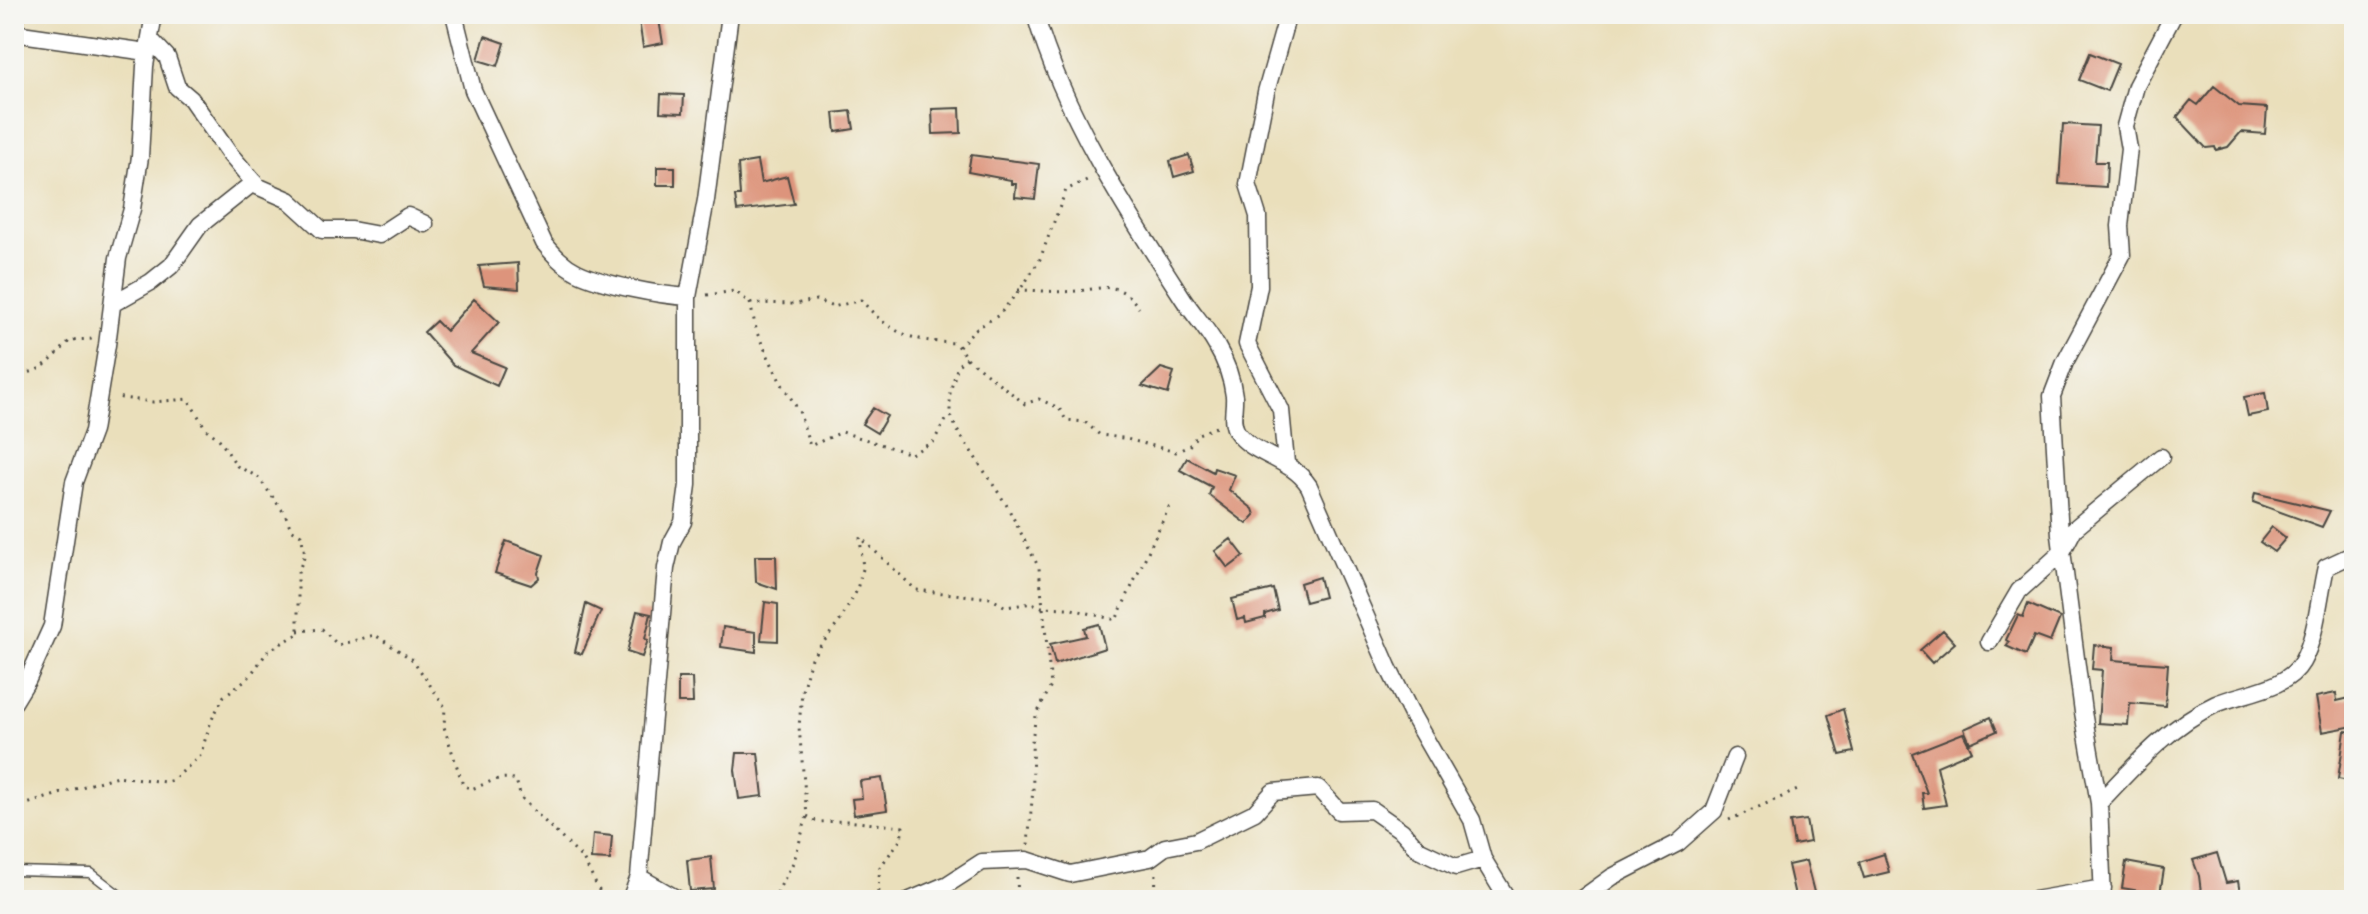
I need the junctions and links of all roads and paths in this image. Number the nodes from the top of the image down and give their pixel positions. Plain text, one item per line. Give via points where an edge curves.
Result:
1 (154, 14) edge
2 (454, 14) edge
3 (730, 14) edge
4 (1035, 14) edge
5 (1288, 14) edge
6 (2174, 14) edge
7 (14, 33) edge
8 (148, 45) junction
9 (1107, 172) junction
10 (254, 182) junction
11 (425, 224) dead end
12 (1018, 290) junction
13 (688, 297) junction
14 (750, 303) junction
15 (112, 304) junction
16 (1139, 308) dead end
17 (108, 339) junction
18 (959, 347) junction
19 (967, 358) junction
20 (14, 373) edge
21 (99, 393) junction
22 (950, 413) junction
23 (1235, 429) junction
24 (2161, 457) dead end
25 (1286, 463) junction
26 (1170, 505) dead end
27 (2062, 552) junction
28 (2354, 554) edge
29 (1042, 607) junction
30 (298, 631) junction
31 (1989, 642) dead end
32 (14, 702) edge
33 (1735, 757) dead end
34 (1800, 789) dead end
35 (2099, 803) junction
36 (14, 808) edge
37 (807, 816) junction
38 (1728, 821) dead end
39 (1158, 852) junction
40 (1483, 859) junction
41 (1027, 860) junction
42 (14, 871) edge
43 (639, 877) junction
44 (2103, 894) edge
45 (126, 900) edge
46 (604, 900) edge
47 (630, 900) edge
48 (679, 900) edge
49 (773, 900) edge
50 (877, 900) edge
51 (910, 900) edge
52 (1155, 900) edge
53 (1508, 900) edge
54 (1580, 900) edge
55 (2034, 900) edge

1 - 8 street
2 - 13 street via 478,101 544,243 578,273
3 - 13 street
4 - 9 street via 1060,85
5 - 25 street via 1248,184 1258,216 1259,286 1247,344 1281,410
6 - 27 street via 2136,86 2125,126 2129,149 2122,255 2052,396
7 - 8 street
8 - 10 street via 167,57 177,87
8 - 15 street via 140,157
9 - 12 path via 1066,190 1040,259
9 - 23 street via 1216,344 1234,394
10 - 11 street via 289,200 322,230 379,235 408,216
10 - 15 street via 200,225 171,266
12 - 16 path via 1075,292 1107,285 1130,295
12 - 18 path via 999,315
13 - 14 path via 735,291
13 - 43 street via 688,485 683,522 666,568
14 - 18 path via 816,300 833,307 861,300 897,333
14 - 22 path via 757,333 799,411 810,446 842,432 911,454 933,442
15 - 17 street
17 - 20 path via 70,340 48,364 25,375
17 - 21 street
18 - 19 path
19 - 22 path via 958,365
19 - 23 path via 1025,404 1039,399 1059,408 1066,420 1085,422 1100,435 1176,452 1212,427
21 - 30 path via 153,402 188,399 237,466 258,477 291,529 301,535 305,554 298,573
21 - 32 street via 93,431 74,482 52,626
22 - 29 path via 1039,568
23 - 25 street
24 - 27 street via 2074,529
25 - 40 street via 1309,486 1388,667 1472,820
26 - 29 path via 1116,620
27 - 31 street via 2019,591
27 - 35 street
28 - 35 street via 2326,567 2301,665 2272,686 2214,705 2173,731
29 - 37 path via 1006,607 990,598 916,590 860,537 863,569 856,592 811,658 802,691 799,727
29 - 41 path via 1051,686 1032,739
30 - 36 path via 268,651 249,677 224,696 200,756 173,780 117,776
30 - 46 path via 322,629 338,645 375,635 413,660 445,707 444,727 463,785 471,789 506,776 516,780 521,798 583,859
33 - 54 street via 1714,811 1678,843
34 - 38 path
35 - 44 street
37 - 49 path via 794,861
37 - 50 path via 818,822 903,827 901,839 880,867
39 - 40 street via 1235,823 1255,812 1273,792 1318,788 1339,811 1372,810 1440,861 1456,867
39 - 41 street via 1134,863 1070,874
39 - 52 path
40 - 53 street
41 - 51 street via 982,862
42 - 45 lane via 91,873
43 - 47 street
43 - 48 street
44 - 55 street

